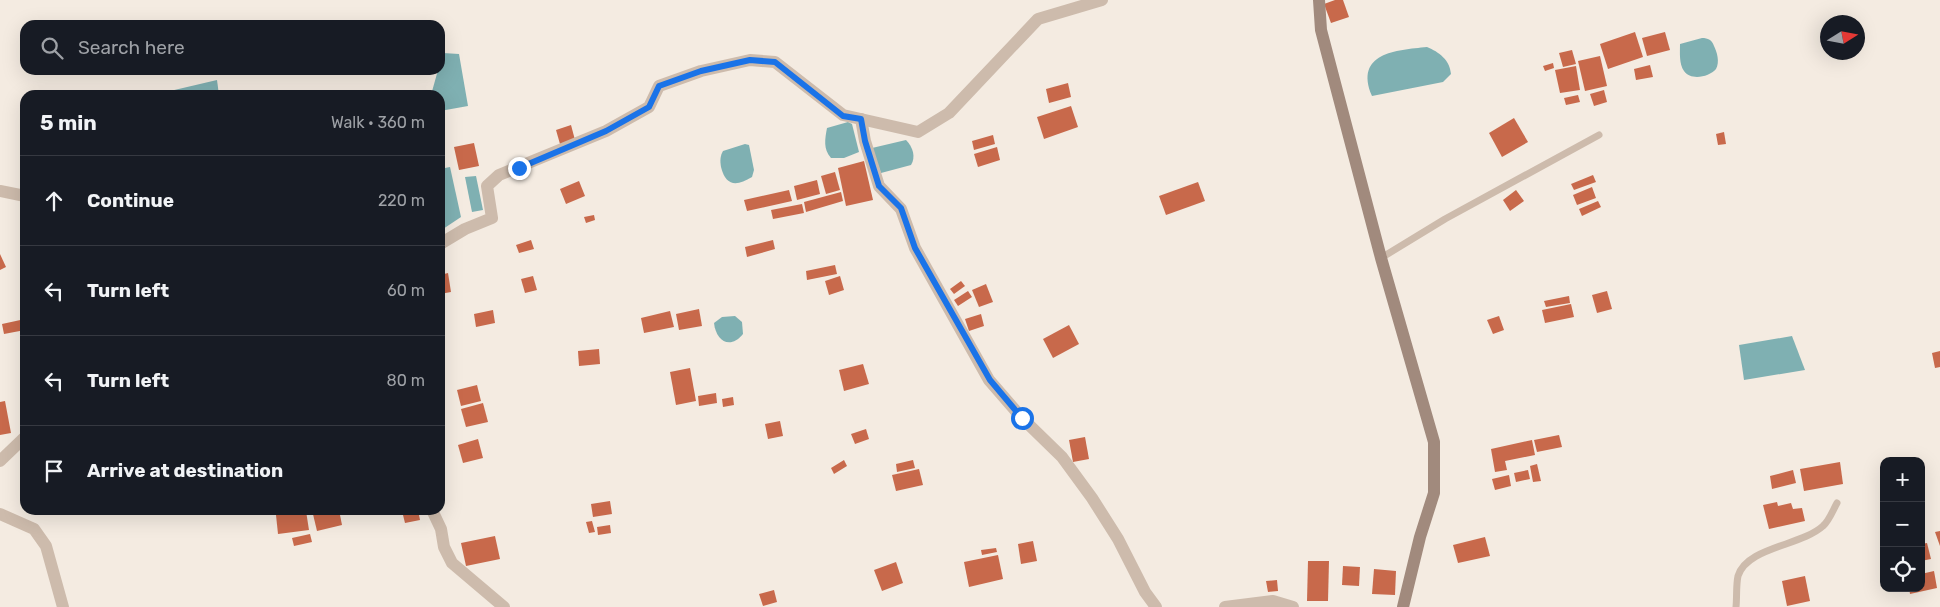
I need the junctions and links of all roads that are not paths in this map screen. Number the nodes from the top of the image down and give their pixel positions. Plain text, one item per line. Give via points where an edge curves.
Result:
1 (1102, 0) edge
2 (1319, 0) edge
3 (861, 119) junction
4 (1599, 135) dead end
5 (0, 191) edge
6 (20, 195) edge
7 (445, 241) edge
8 (1381, 258) junction
9 (20, 442) edge
10 (0, 461) edge
11 (1837, 503) dead end
12 (0, 514) edge
13 (434, 515) edge
14 (63, 607) edge
15 (504, 607) edge
16 (1156, 607) edge
17 (1225, 607) edge
18 (1293, 607) edge
19 (1403, 607) edge
20 (1736, 607) edge

1 - 3 street via 1038,19 949,113 918,132
2 - 8 street via 1321,30
3 - 7 street via 843,116 775,62 750,60 701,71 659,86 649,107 606,131 499,176 487,186 492,218
3 - 16 street via 879,186 901,208 915,248 990,380 1022,418 1062,457 1092,498
4 - 8 lane via 1445,219
5 - 6 street
8 - 19 street via 1434,442 1434,494
9 - 10 street
11 - 20 lane via 1824,526 1804,538 1748,560 1738,575
12 - 14 street via 34,529 46,546
13 - 15 street via 452,563
17 - 18 street via 1273,601

